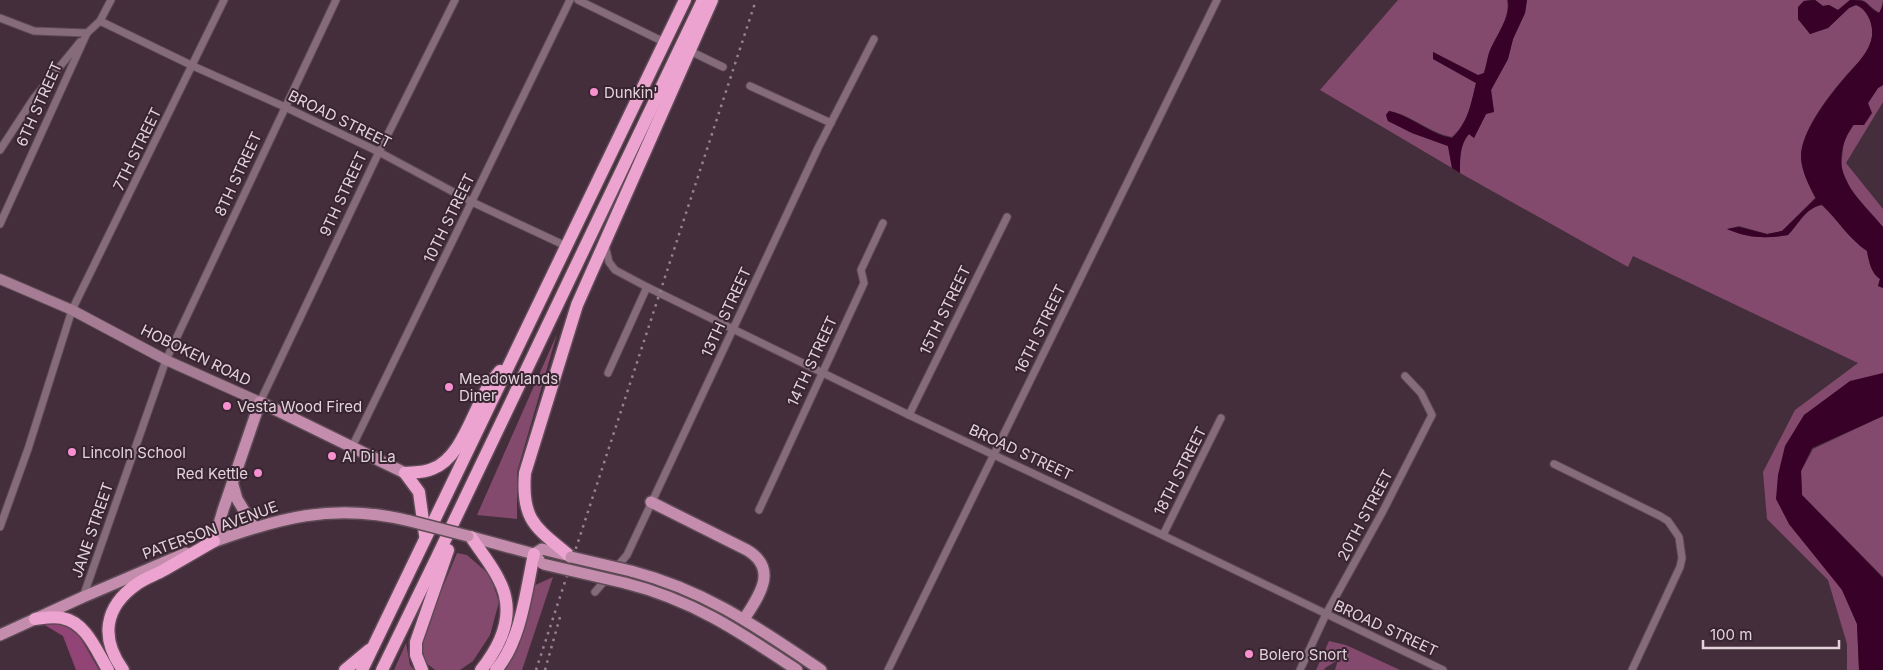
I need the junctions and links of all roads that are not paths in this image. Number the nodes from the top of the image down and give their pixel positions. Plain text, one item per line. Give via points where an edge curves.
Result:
1 (110, 0) edge
2 (224, 0) edge
3 (336, 0) edge
4 (455, 0) edge
5 (570, 0) edge
6 (578, 0) edge
7 (685, 0) edge
8 (703, 0) edge
9 (712, 0) edge
10 (1217, 0) edge
11 (0, 18) edge
12 (100, 21) junction
13 (87, 33) junction
14 (874, 39) dead end
15 (664, 42) junction
16 (690, 51) junction
17 (193, 66) junction
18 (723, 67) dead end
19 (750, 86) dead end
20 (285, 107) junction
21 (831, 123) junction
22 (0, 150) edge
23 (379, 152) junction
24 (472, 202) junction
25 (1007, 217) dead end
26 (883, 223) dead end
27 (0, 224) edge
28 (604, 244) junction
29 (566, 246) junction
30 (0, 279) edge
31 (647, 287) junction
32 (72, 310) junction
33 (734, 329) junction
34 (518, 347) junction
35 (166, 360) junction
36 (822, 372) junction
37 (608, 373) dead end
38 (1405, 376) dead end
39 (260, 402) junction
40 (909, 415) junction
41 (1221, 418) dead end
42 (352, 447) junction
43 (993, 454) junction
44 (1554, 464) dead end
45 (405, 473) junction
46 (473, 480) junction
47 (233, 485) junction
48 (651, 502) junction
49 (759, 510) dead end
50 (0, 527) edge
51 (254, 527) junction
52 (1163, 535) junction
53 (426, 537) junction
54 (469, 537) junction
55 (214, 541) junction
56 (538, 552) junction
57 (571, 557) junction
58 (595, 592) dead end
59 (83, 596) junction
60 (1326, 614) junction
61 (35, 618) junction
62 (744, 619) junction
63 (0, 635) edge
64 (373, 647) junction
65 (108, 670) edge
66 (123, 670) edge
67 (346, 670) edge
68 (362, 670) edge
69 (382, 670) edge
70 (422, 670) edge
71 (480, 670) edge
72 (496, 670) edge
73 (797, 670) edge
74 (821, 670) edge
75 (888, 670) edge
76 (1300, 670) edge
77 (1443, 670) edge
78 (1632, 670) edge

1 - 12 street, 6TH STREET
2 - 17 street, 7TH STREET
3 - 20 street, 8TH STREET
4 - 23 street, 9TH STREET
5 - 24 street, 10TH STREET
6 - 15 street
7 - 15 highway
8 - 46 highway
9 - 16 highway
10 - 43 street, 16TH STREET
11 - 13 street via 34,31
12 - 13 street, 6TH STREET
12 - 17 street, BROAD STREET
13 - 22 street via 34,98
13 - 27 street, 6TH STREET
14 - 21 street, 13TH STREET
15 - 29 highway
16 - 18 street
16 - 28 highway
17 - 20 street, BROAD STREET
17 - 32 street, 7TH STREET
19 - 21 street
20 - 23 street, BROAD STREET
20 - 35 street, 8TH STREET
21 - 33 street, 13TH STREET
23 - 24 street, BROAD STREET
23 - 39 street, 9TH STREET
24 - 29 street, BROAD STREET
24 - 42 street, 10TH STREET
25 - 40 street, 15TH STREET
26 - 36 street, 14TH STREET via 861,270 864,283
28 - 31 street, BROAD STREET via 615,270
28 - 57 highway via 572,320 525,473 526,506 535,526
29 - 34 highway
30 - 32 street, HOBOKEN ROAD
31 - 33 street, BROAD STREET
31 - 37 street
32 - 35 street, HOBOKEN ROAD
32 - 50 street, 7TH STREET
33 - 36 street, BROAD STREET
33 - 48 street, 13TH STREET
34 - 45 highway via 488,387 453,453 434,469
34 - 53 highway
35 - 39 street, HOBOKEN ROAD
35 - 59 street, JANE STREET
36 - 40 street, BROAD STREET
36 - 49 street, 14TH STREET
38 - 60 street, 20TH STREET via 1421,393 1432,415 1384,511
39 - 42 main road, HOBOKEN ROAD
39 - 47 main road
40 - 43 street, BROAD STREET
41 - 52 street, 18TH STREET
42 - 45 main road, HOBOKEN ROAD
43 - 52 street, BROAD STREET
43 - 75 street, 16TH STREET
44 - 78 street via 1660,516 1668,521 1679,537 1680,567
45 - 53 highway via 419,492
46 - 69 highway
46 - 70 highway via 416,642 416,655
47 - 51 main road via 237,499
47 - 55 main road
48 - 58 street, 13TH STREET via 627,555
48 - 62 main road via 759,559 764,571 763,583
51 - 54 main road, PATERSON AVENUE, bridge via 290,517 332,512 374,514
51 - 55 main road, PATERSON AVENUE
52 - 60 street, BROAD STREET
53 - 64 highway
54 - 56 main road, PATERSON AVENUE
54 - 71 highway via 498,578 507,611 501,639
55 - 59 main road, PATERSON AVENUE
55 - 66 highway via 138,583 115,607 108,624 110,644
56 - 57 main road, PATERSON AVENUE
56 - 72 highway via 515,636
56 - 73 main road, bridge via 543,564 625,583 671,597 709,614
57 - 62 main road, PATERSON AVENUE, bridge via 631,571 686,589
59 - 61 main road, PATERSON AVENUE
60 - 76 street, 20TH STREET
60 - 77 street, BROAD STREET
61 - 63 main road, PATERSON AVENUE
61 - 65 highway via 62,618 74,622 87,636
62 - 74 main road, PATERSON AVENUE
64 - 67 highway
64 - 68 highway

